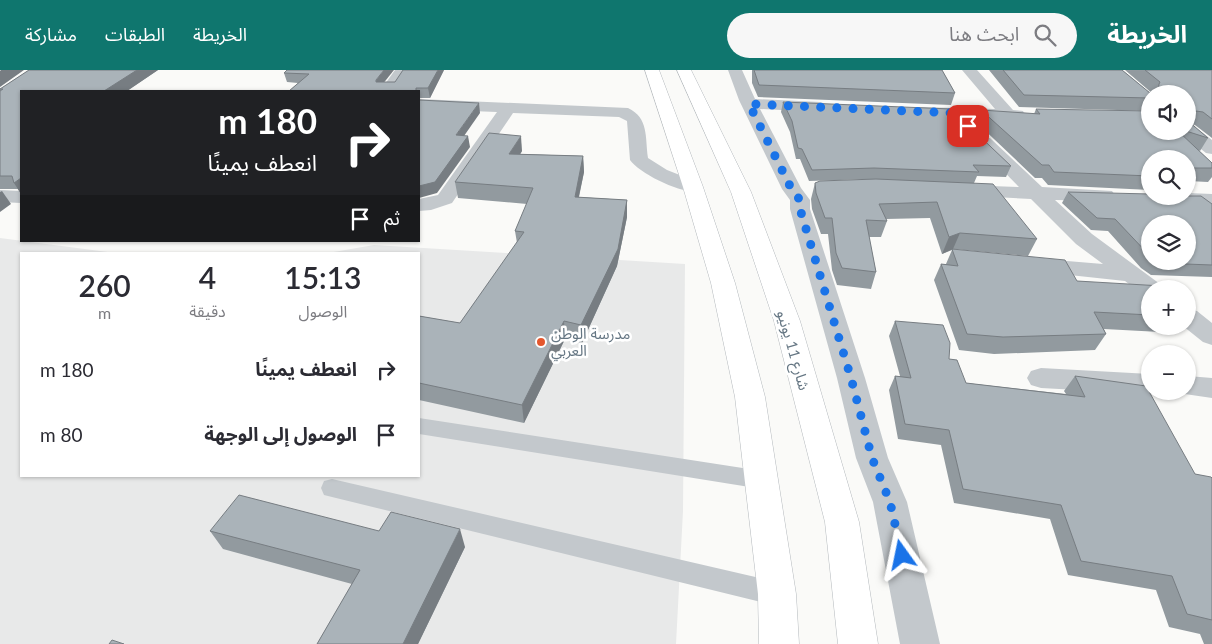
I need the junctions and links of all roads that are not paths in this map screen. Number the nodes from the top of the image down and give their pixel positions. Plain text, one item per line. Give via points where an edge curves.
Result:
1 (402, 70) edge
2 (652, 70) edge
3 (684, 70) edge
4 (735, 70) edge
5 (969, 70) edge
6 (389, 90) edge
7 (420, 104) edge
8 (749, 104) junction
9 (509, 107) junction
10 (837, 108) edge
11 (905, 111) edge
12 (954, 113) junction
13 (1009, 115) junction
14 (1037, 116) edge
15 (1196, 136) edge
16 (1212, 149) edge
17 (693, 187) junction
18 (948, 190) edge
19 (1038, 193) junction
20 (0, 196) edge
21 (20, 197) edge
22 (1212, 200) edge
23 (420, 205) edge
24 (1013, 263) edge
25 (1132, 274) junction
26 (1141, 281) edge
27 (1196, 323) edge
28 (1212, 336) edge
29 (1041, 378) dead end
30 (1141, 384) edge
31 (1196, 387) edge
32 (1212, 388) edge
33 (420, 426) edge
34 (762, 480) junction
35 (332, 488) dead end
36 (777, 594) junction
37 (779, 644) edge
38 (858, 644) edge
39 (920, 644) edge

1 - 6 street
2 - 17 highway
3 - 38 highway, شارع 11 يونيو via 741,192 787,322 842,522
4 - 8 street
5 - 13 street
7 - 9 street
8 - 10 street
8 - 39 street via 802,189 800,209 872,458 890,502
9 - 17 street via 606,110 631,116 635,121 639,160 660,174
9 - 23 street via 445,199
11 - 12 street
12 - 13 street
12 - 19 street
13 - 14 street
15 - 16 street
17 - 34 highway via 723,284 750,397
18 - 19 street
19 - 22 street
19 - 25 street via 1084,239
20 - 21 street
24 - 25 street
25 - 26 street
27 - 28 street
29 - 30 street
31 - 32 street
33 - 34 lane
34 - 36 highway
35 - 36 lane
36 - 37 highway

